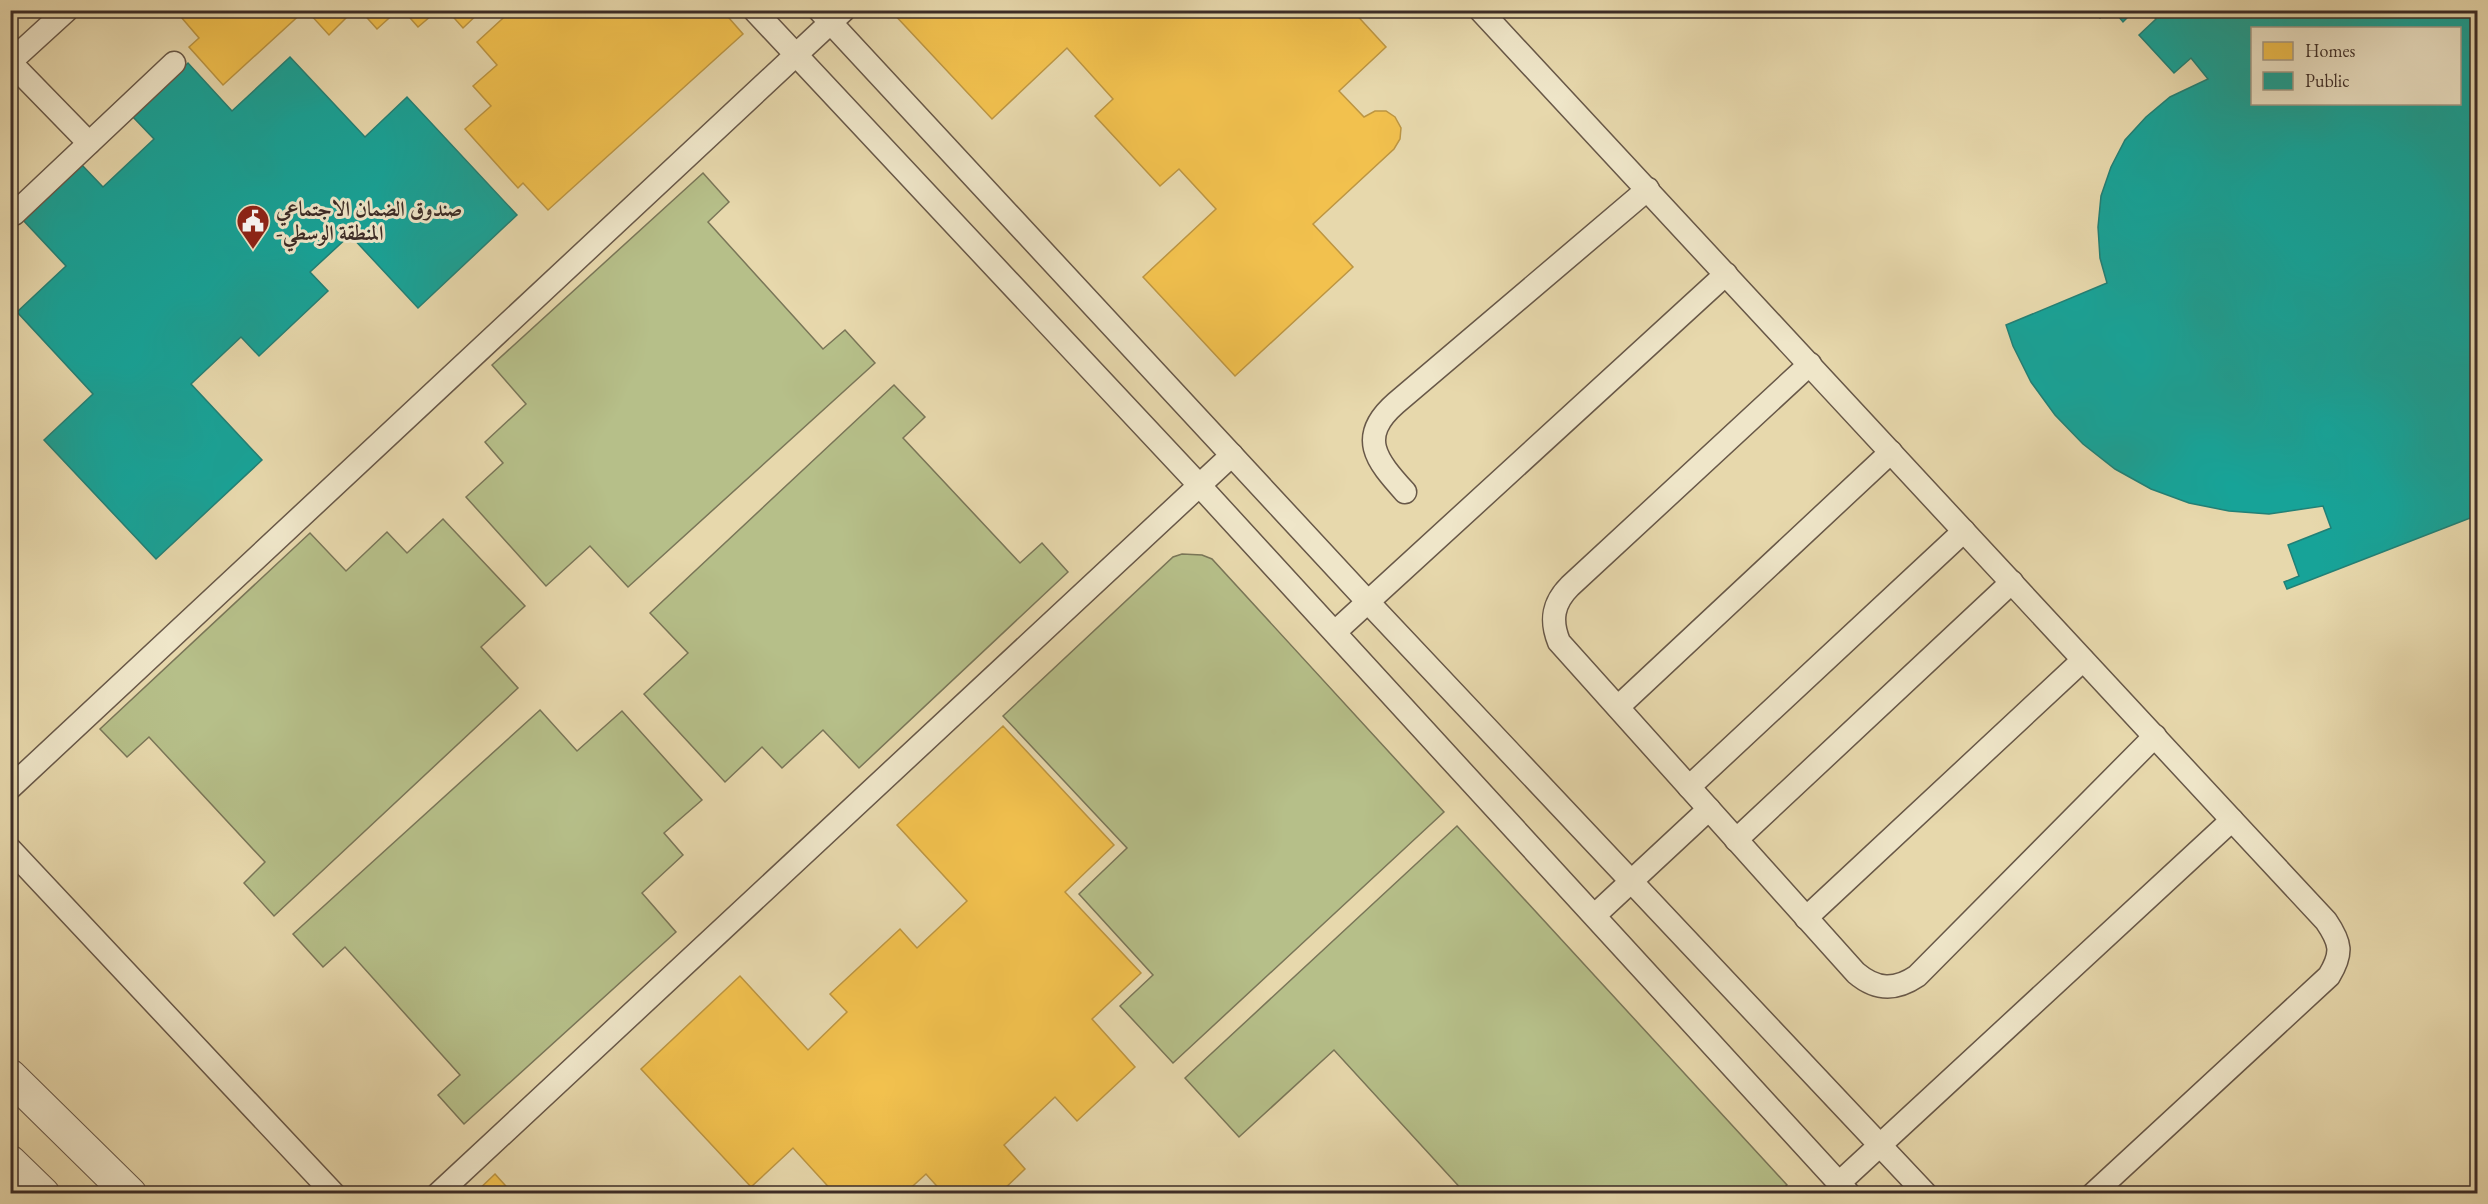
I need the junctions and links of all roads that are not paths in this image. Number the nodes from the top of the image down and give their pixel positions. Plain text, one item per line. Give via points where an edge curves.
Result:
1 (67, 10) edge
2 (754, 10) edge
3 (1480, 10) edge
4 (831, 15) edge
5 (797, 55) junction
6 (10, 62) edge
7 (174, 63) dead end
8 (89, 143) junction
9 (1648, 189) junction
10 (14, 214) dead end
11 (1726, 274) junction
12 (1810, 364) junction
13 (1891, 452) junction
14 (1232, 455) junction
15 (1201, 487) junction
16 (1405, 492) dead end
17 (1964, 531) junction
18 (2012, 582) junction
19 (1368, 602) junction
20 (1335, 632) junction
21 (2083, 660) junction
22 (1617, 707) junction
23 (2155, 736) junction
24 (1689, 787) junction
25 (10, 788) edge
26 (1709, 809) junction
27 (2232, 820) junction
28 (1736, 840) junction
29 (10, 849) edge
30 (1632, 881) junction
31 (1595, 915) junction
32 (1806, 918) junction
33 (10, 1076) edge
34 (1880, 1144) junction
35 (10, 1162) edge
36 (1844, 1188) edge
37 (43, 1194) edge
38 (130, 1194) edge
39 (334, 1194) edge
40 (438, 1194) edge
41 (1926, 1194) edge
42 (2093, 1194) edge

1 - 6 lane
2 - 5 lane
3 - 9 lane
4 - 5 lane
4 - 14 lane
5 - 15 lane
5 - 25 lane
6 - 8 lane
7 - 8 lane
8 - 10 lane
9 - 11 lane
9 - 16 lane via 1379,421 1374,446 1378,459
11 - 12 lane
11 - 19 lane
12 - 13 lane
12 - 22 lane via 1561,595 1553,618 1559,642
13 - 17 lane
13 - 22 lane
14 - 15 lane
14 - 19 lane
15 - 20 lane
15 - 40 lane
17 - 18 lane
17 - 24 lane
18 - 21 lane
18 - 28 lane
19 - 20 lane
19 - 30 lane
20 - 31 lane
21 - 23 lane
21 - 32 lane
22 - 24 lane
23 - 27 lane
23 - 32 lane via 1905,984 1893,988 1866,982
24 - 26 lane
26 - 28 lane
26 - 30 lane
27 - 34 lane
27 - 42 lane via 2326,921 2339,949 2337,963 2329,976
28 - 32 lane
29 - 39 lane
30 - 31 lane
30 - 34 lane
31 - 36 lane
33 - 38 street
34 - 36 lane
34 - 41 lane
35 - 37 street

